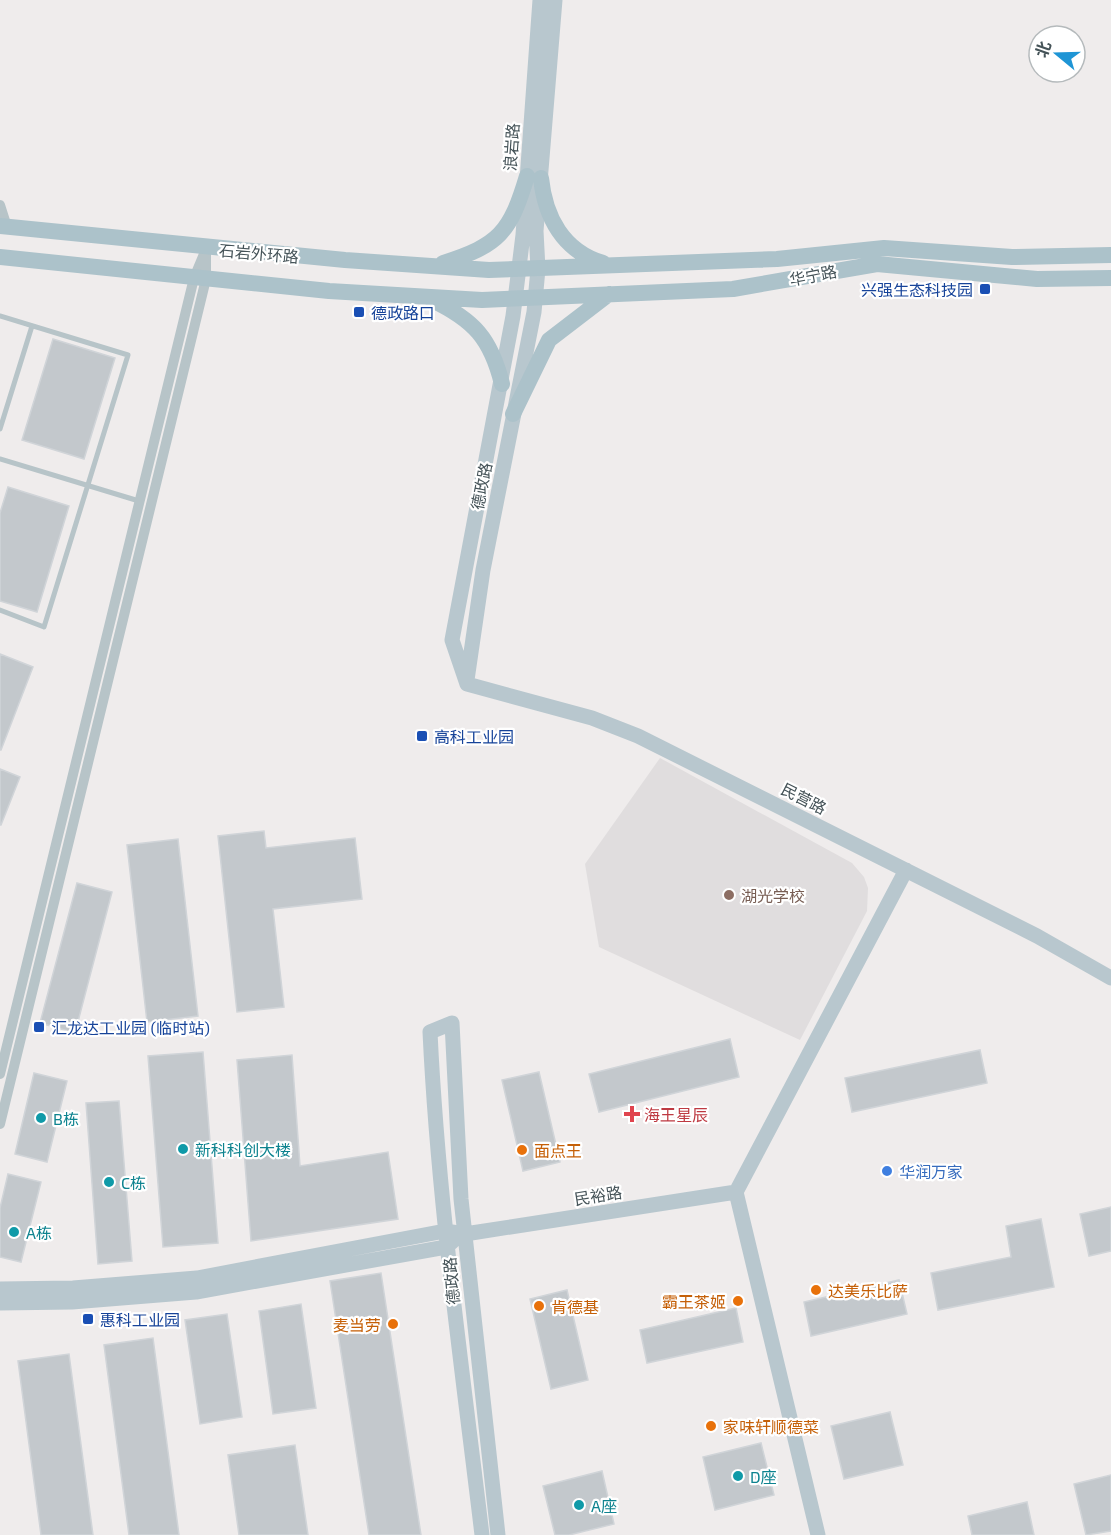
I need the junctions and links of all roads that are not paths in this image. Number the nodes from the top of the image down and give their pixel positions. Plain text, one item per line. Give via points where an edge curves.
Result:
1 (540, 0) edge
2 (555, 0) edge
3 (534, 177) junction
4 (0, 205) edge
5 (4, 227) edge
6 (206, 248) junction
7 (1111, 255) edge
8 (0, 257) edge
9 (609, 265) junction
10 (430, 267) junction
11 (538, 269) junction
12 (518, 270) junction
13 (200, 278) junction
14 (1111, 278) edge
15 (609, 294) junction
16 (426, 297) junction
17 (515, 297) junction
18 (535, 297) junction
19 (0, 316) edge
20 (32, 326) junction
21 (502, 384) junction
22 (513, 414) junction
23 (0, 429) edge
24 (0, 459) edge
25 (88, 486) junction
26 (140, 501) junction
27 (0, 610) edge
28 (467, 684) junction
29 (906, 870) junction
30 (1111, 978) edge
31 (0, 1074) edge
32 (0, 1124) edge
33 (736, 1192) junction
34 (465, 1234) junction
35 (446, 1239) junction
36 (0, 1289) edge
37 (0, 1303) edge
38 (482, 1535) edge
39 (498, 1535) edge
40 (818, 1535) edge

1 - 3 street, 浪岩路
2 - 3 street, 浪岩路
3 - 9 main road via 565,240 593,260
3 - 10 main road via 491,244 476,253
3 - 11 street, 浪岩路
3 - 12 street, 浪岩路
4 - 5 street
5 - 6 main road, 石岩外环路
6 - 10 main road, 石岩外环路
6 - 13 street
7 - 9 main road, 华宁路 via 1012,257 884,248 777,259
8 - 13 main road, 石岩外环路
9 - 11 main road, 华宁路
10 - 12 main road, 石岩外环路
11 - 12 main road, 华宁路
11 - 18 street, 浪岩路
12 - 17 street, 浪岩路
13 - 16 main road, 石岩外环路
13 - 26 street
13 - 32 street
14 - 15 main road, 华宁路 via 1037,279 877,264 733,289
15 - 18 main road, 华宁路
15 - 22 main road via 549,340
16 - 17 main road, 石岩外环路
16 - 21 main road via 461,316 477,330 496,360
17 - 18 main road, 华宁路
17 - 21 street, 德政路
18 - 22 street, 德政路
19 - 20 lane
20 - 23 lane
20 - 25 lane via 128,355
21 - 28 street, 德政路 via 452,640
22 - 28 street, 德政路 via 483,570
24 - 25 lane
25 - 26 lane
25 - 27 lane via 45,627
26 - 31 street
28 - 29 street, 民营路 via 591,718 638,736
29 - 30 street, 民营路
29 - 33 street
33 - 34 street, 民裕路
33 - 40 street
34 - 35 street
34 - 35 street, 德政路 via 452,1023 430,1032
34 - 39 street, 德政路
35 - 36 street via 197,1278 73,1288
35 - 37 street via 196,1292 72,1302
35 - 38 street, 德政路

